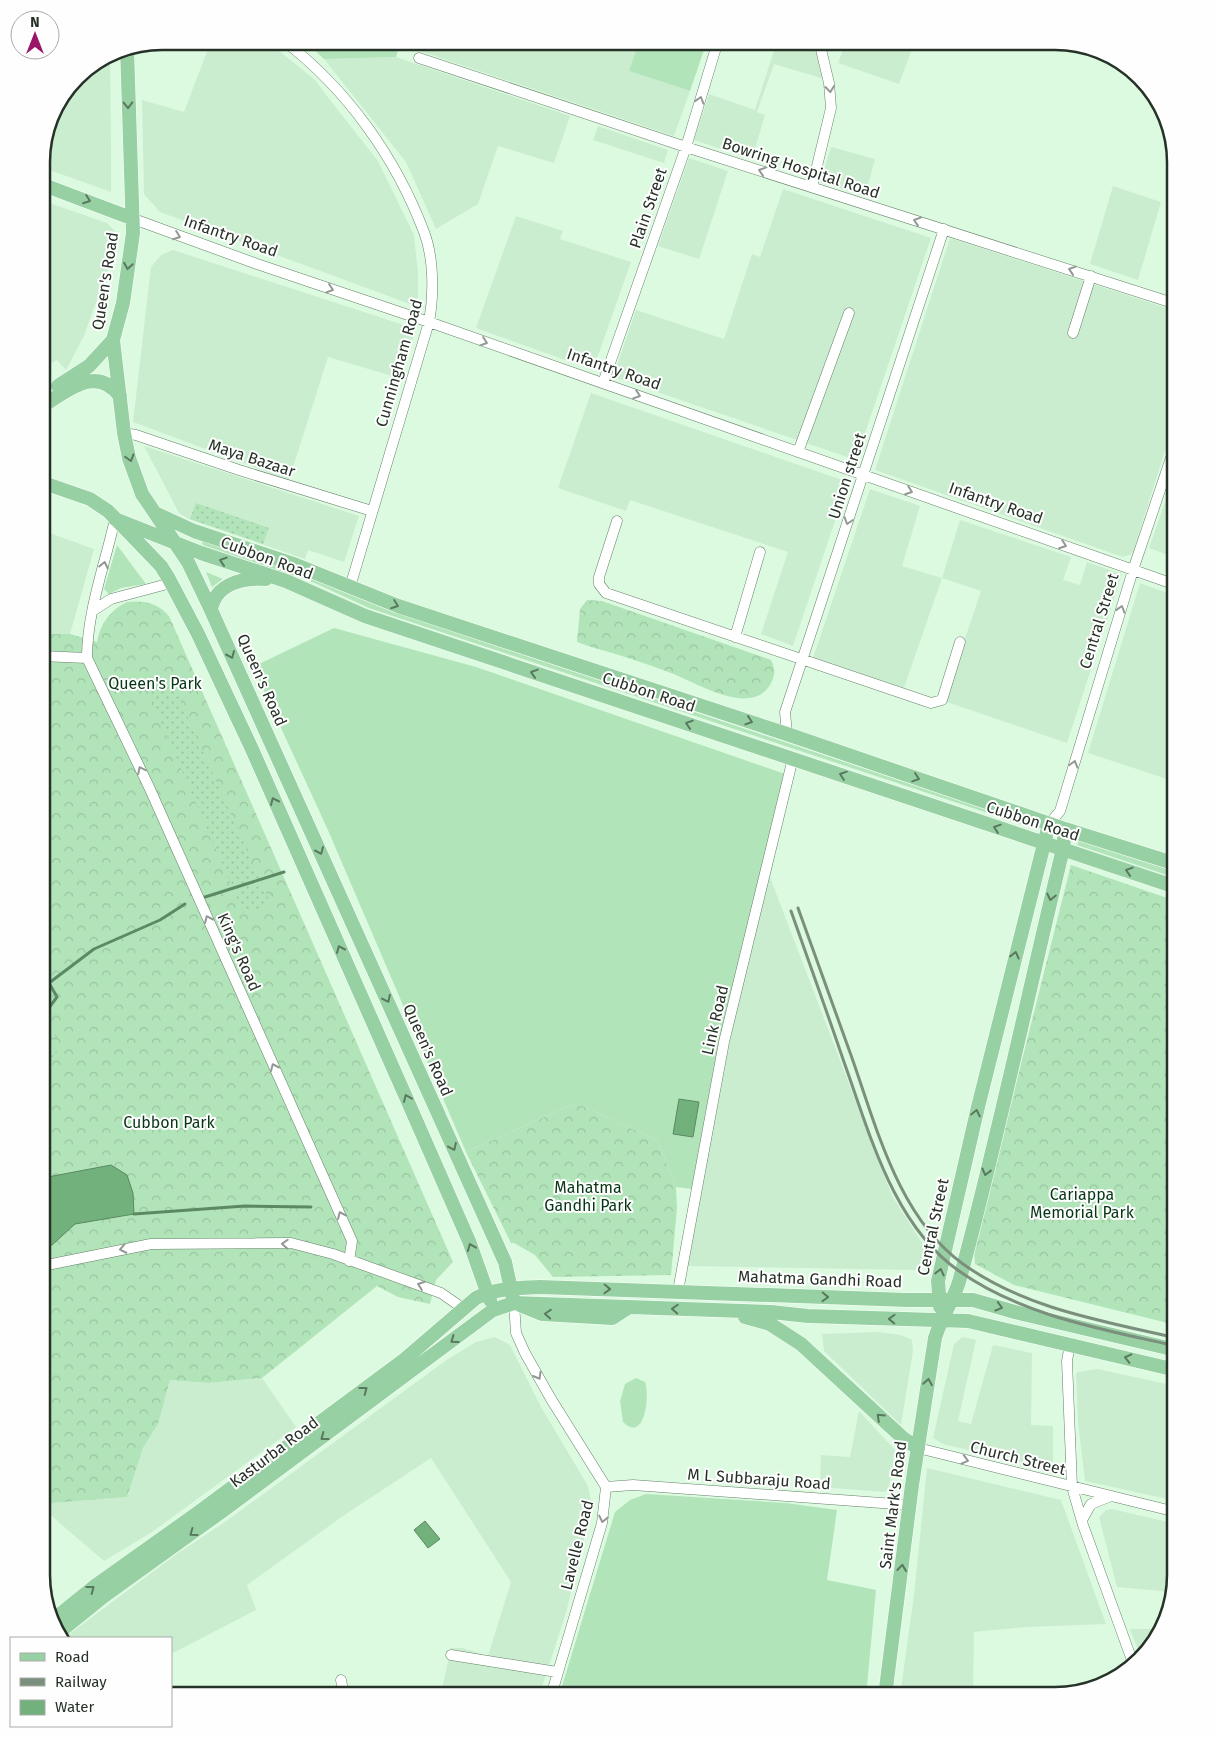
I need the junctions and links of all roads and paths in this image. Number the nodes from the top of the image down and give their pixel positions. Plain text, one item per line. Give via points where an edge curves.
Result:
1 (294, 50) edge
2 (715, 50) edge
3 (822, 50) edge
4 (129, 55) edge
5 (419, 58) dead end
6 (686, 147) junction
7 (50, 187) edge
8 (812, 187) junction
9 (131, 218) junction
10 (944, 229) junction
11 (1091, 276) junction
12 (1167, 301) edge
13 (849, 313) dead end
14 (429, 322) junction
15 (1073, 333) dead end
16 (113, 340) junction
17 (603, 383) junction
18 (50, 390) edge
19 (120, 396) junction
20 (50, 401) edge
21 (124, 433) junction
22 (798, 452) junction
23 (1167, 470) edge
24 (864, 474) junction
25 (50, 485) edge
26 (372, 511) junction
27 (157, 514) junction
28 (115, 519) junction
29 (617, 521) dead end
30 (175, 543) junction
31 (760, 552) dead end
32 (1133, 570) junction
33 (170, 581) junction
34 (286, 581) junction
35 (1167, 583) edge
36 (350, 587) junction
37 (94, 610) junction
38 (211, 610) junction
39 (736, 638) junction
40 (960, 642) dead end
41 (50, 656) edge
42 (87, 658) junction
43 (802, 660) junction
44 (787, 734) junction
45 (793, 758) junction
46 (1060, 811) junction
47 (1049, 824) junction
48 (1065, 829) junction
49 (1043, 843) junction
50 (1062, 849) junction
51 (1167, 861) edge
52 (1167, 884) edge
53 (987, 1068) junction
54 (1010, 1074) junction
55 (349, 1261) junction
56 (50, 1263) edge
57 (511, 1288) junction
58 (678, 1292) junction
59 (487, 1293) junction
60 (945, 1299) junction
61 (514, 1303) junction
62 (464, 1308) junction
63 (493, 1310) junction
64 (721, 1311) junction
65 (940, 1320) junction
66 (1070, 1344) junction
67 (1167, 1348) edge
68 (1167, 1368) edge
69 (918, 1448) junction
70 (606, 1487) junction
71 (1072, 1487) junction
72 (1112, 1496) junction
73 (909, 1505) junction
74 (1167, 1510) edge
75 (1082, 1520) junction
76 (58, 1616) edge
77 (64, 1628) edge
78 (451, 1655) dead end
79 (1131, 1657) edge
80 (557, 1672) junction
81 (340, 1680) dead end
82 (342, 1687) edge
83 (553, 1687) edge
84 (886, 1687) edge

1 - 14 street, Cunningham Road via 332,83 389,158 425,233 433,297
6 -> 2 street, Plain Street
3 -> 8 street via 831,108
4 -> 9 main road, Queen's Road
5 - 6 street, Bowring Hospital Road
8 -> 6 street, Bowring Hospital Road
6 - 17 street, Plain Street
7 -> 9 main road, Infantry Road
10 -> 8 street, Bowring Hospital Road
9 -> 14 street, Infantry Road
9 -> 16 main road, Queen's Road via 132,245 123,303
11 -> 10 street, Bowring Hospital Road
10 - 24 street, Union street
11 - 12 street, Bowring Hospital Road
11 - 15 street
13 - 22 street
14 -> 17 street, Infantry Road
14 - 26 street, Cunningham Road
16 - 18 main road via 89,366
16 - 19 main road, Queen's Road
17 -> 22 street, Infantry Road
19 - 20 main road via 112,385 93,380
19 - 21 main road, Queen's Road
21 - 26 street, Maya Bazaar
21 -> 27 main road, Queen's Road via 142,494
22 - 24 street, Infantry Road
23 - 32 street, Central Street
24 -> 32 street, Infantry Road
24 -> 43 street, Union street
25 - 28 main road, Cubbon Road via 90,499 108,510
26 - 36 street, Cunningham Road
27 - 30 main road, Queen's Road
27 - 36 main road, Cubbon Road via 194,531
28 - 30 main road, Cubbon Road
28 - 33 main road, Cubbon Road
37 -> 28 street
29 - 39 street via 599,577 602,590
34 -> 30 main road, Cubbon Road
30 - 38 main road, Queen's Road
31 - 39 street
32 - 35 street, Infantry Road
46 -> 32 street, Central Street
33 - 37 street via 111,599
59 -> 33 main road via 469,1240 406,1095 251,748
34 - 38 main road via 254,578 230,584 218,593
45 -> 34 main road, Cubbon Road via 365,616
36 -> 44 main road, Cubbon Road via 398,606
37 - 42 street via 87,638
38 -> 57 main road, Queen's Road via 482,1210 506,1266
39 - 43 street
40 - 43 street via 942,700 935,704
41 - 42 street
55 -> 42 street, King's Road via 352,1241 149,786
43 - 44 street, Union street via 785,712
44 -> 47 main road, Cubbon Road
49 -> 45 main road, Cubbon Road
45 - 58 street, Link Road via 724,1042
46 - 47 street, Central Street
46 - 48 street, Central Street
47 - 48 main road, Cubbon Road
47 - 49 main road, Central Street
48 - 50 main road, Central Street
48 - 51 main road, Cubbon Road
49 - 50 main road, Cubbon Road
53 -> 49 main road, Central Street
52 -> 50 main road, Cubbon Road
50 -> 54 main road, Central Street
53 - 54 main road
60 -> 53 main road, Central Street via 938,1281
54 -> 60 main road, Central Street via 958,1284
55 -> 56 street via 291,1243 162,1244
62 -> 55 street via 442,1293
57 -> 58 main road, Mahatma Gandhi Road
57 - 59 main road, Mahatma Gandhi Road
57 - 61 main road, Queen's Road
58 -> 60 main road, Mahatma Gandhi Road
59 - 62 main road, Kasturba Road
59 - 63 main road
60 - 65 main road, Central Street
60 -> 67 main road, Mahatma Gandhi Road via 972,1300
61 - 63 main road, Kasturba Road
64 -> 61 main road
61 -> 70 street, Lavelle Road via 516,1333 528,1358
76 -> 62 main road, Kasturba Road via 406,1359
63 -> 77 main road, Kasturba Road
65 -> 64 main road
69 -> 64 main road via 785,1332 770,1324
65 - 66 main road via 977,1322
69 -> 65 main road, Saint Mark's Road
68 -> 66 main road
66 - 71 street via 1066,1361
69 -> 71 street, Church Street
69 - 73 main road, Saint Mark's Road
70 - 73 street, M L Subbaraju Road via 633,1485
70 -> 80 street, Lavelle Road via 602,1523
71 - 72 street, Church Street
71 - 75 street
72 - 74 street, Church Street
72 - 75 street via 1091,1504
84 -> 73 main road, Saint Mark's Road
75 - 79 street
78 - 80 street
80 - 83 street, Lavelle Road
81 - 82 street

